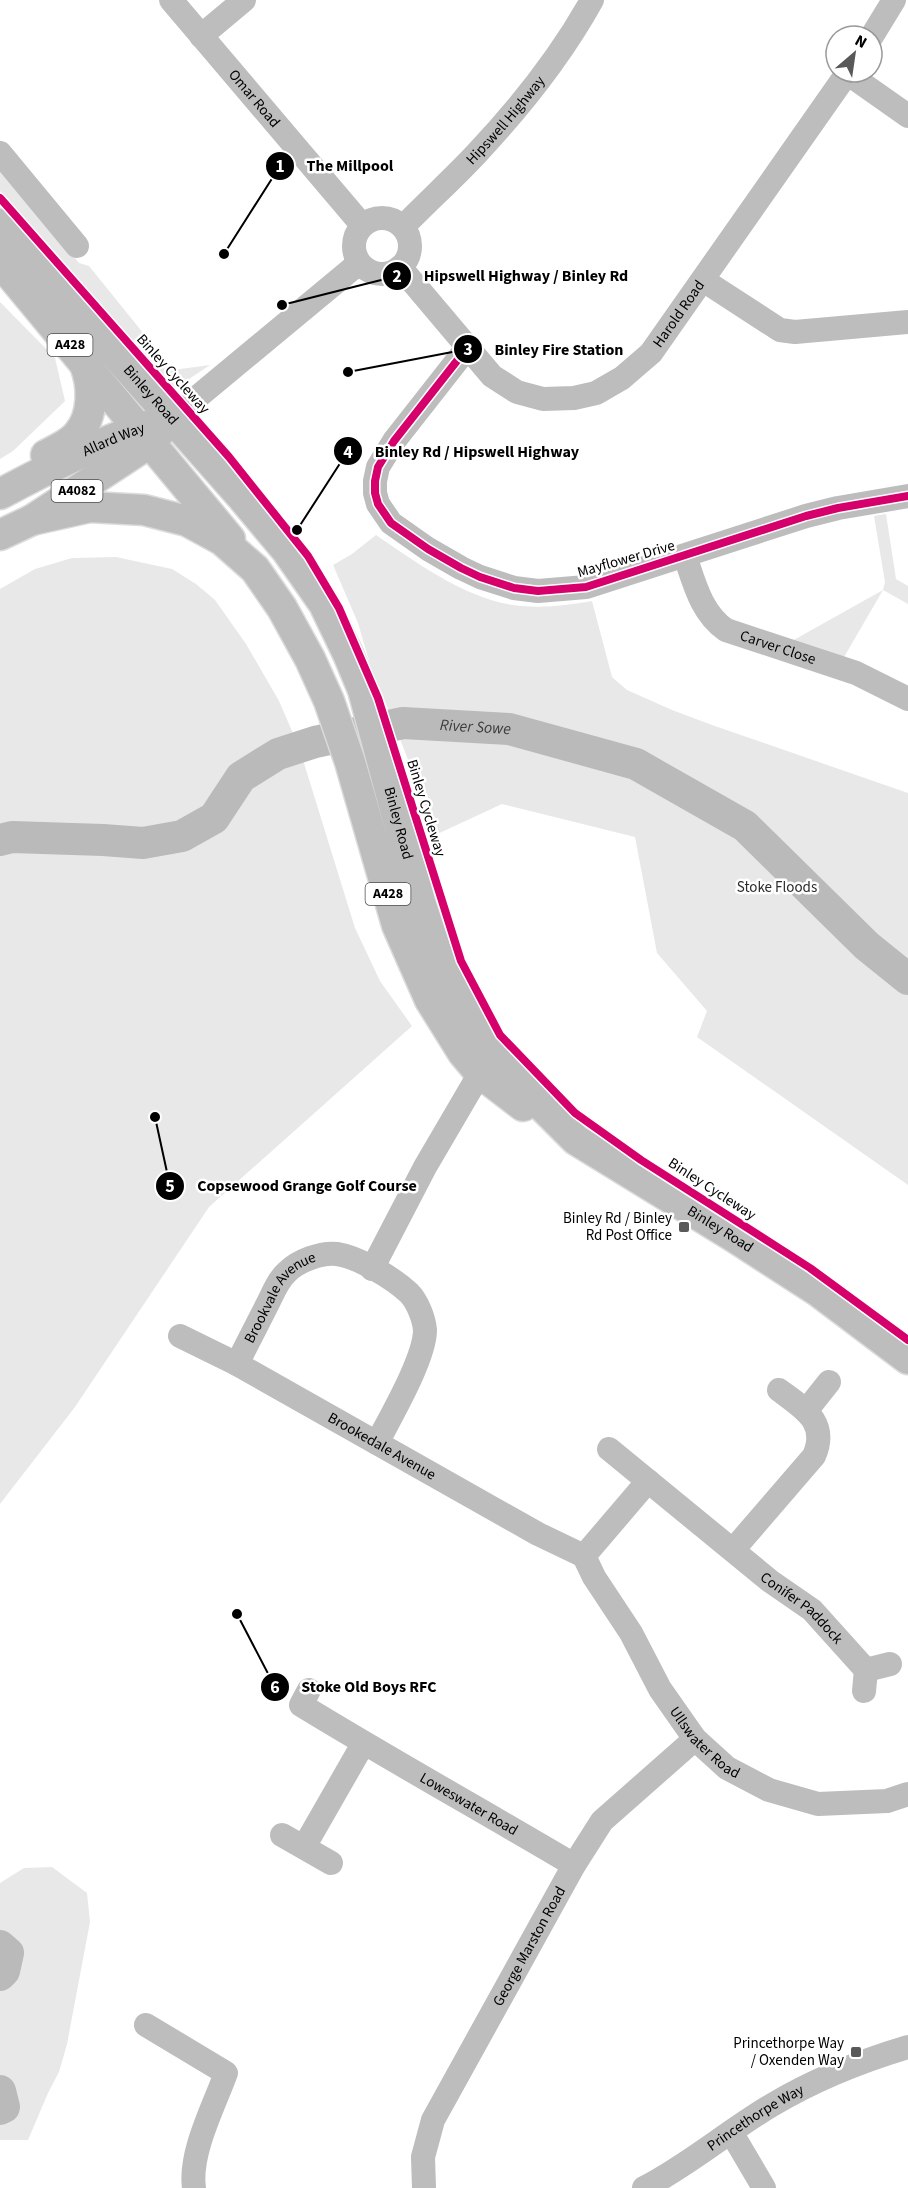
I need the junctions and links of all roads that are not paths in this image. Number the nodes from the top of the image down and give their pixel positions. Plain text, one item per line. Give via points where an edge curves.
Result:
1 (171, 0) edge
2 (244, 0) edge
3 (592, 0) edge
4 (894, 0) edge
5 (879, 24) edge
6 (201, 36) junction
7 (840, 84) edge
8 (863, 84) edge
9 (908, 116) edge
10 (0, 153) edge
11 (0, 224) edge
12 (362, 225) junction
13 (404, 227) junction
14 (77, 246) dead end
15 (0, 262) edge
16 (359, 263) junction
17 (400, 267) junction
18 (703, 280) junction
19 (908, 322) edge
20 (467, 348) junction
21 (84, 363) junction
22 (176, 415) junction
23 (145, 435) junction
24 (0, 483) edge
25 (0, 494) edge
26 (908, 496) edge
27 (32, 520) junction
28 (0, 535) edge
29 (684, 556) junction
30 (255, 569) junction
31 (282, 608) junction
32 (908, 699) edge
33 (510, 1072) junction
34 (480, 1073) junction
35 (576, 1140) junction
36 (372, 1269) junction
37 (180, 1336) dead end
38 (908, 1359) edge
39 (237, 1364) junction
40 (829, 1382) dead end
41 (780, 1390) dead end
42 (806, 1410) junction
43 (377, 1443) junction
44 (609, 1449) dead end
45 (648, 1481) junction
46 (733, 1550) junction
47 (584, 1556) junction
48 (873, 1675) dead end
49 (309, 1690) dead end
50 (695, 1739) junction
51 (363, 1744) junction
52 (908, 1794) edge
53 (282, 1835) dead end
54 (304, 1847) junction
55 (331, 1863) dead end
56 (574, 1865) junction
57 (146, 2025) dead end
58 (908, 2047) edge
59 (731, 2132) junction
60 (194, 2188) edge
61 (424, 2188) edge
62 (644, 2188) edge
63 (764, 2188) edge

1 - 6 street, Omar Road
2 - 6 street
3 - 13 street, Hipswell Highway via 531,91
4 - 5 street
6 - 12 street, Omar Road
7 - 18 street, Harold Road
8 - 9 street
10 - 14 street
11 - 22 main road, Binley Road / A428
12 - 13 street via 384,218
12 - 16 street via 353,243
13 - 17 street via 410,249
15 - 21 main road, Binley Road / A428
16 - 17 street via 378,274
16 - 22 street
17 - 20 street, Harold Road
18 - 19 street via 780,330
18 - 20 street, Harold Road via 651,353 597,393 543,399 517,392 492,376
20 - 29 street, Mayflower Drive via 378,467 375,493 391,523 428,549 480,577 538,591 586,587
21 - 23 main road, Binley Road / A428
21 - 24 main road, Allard Way via 91,387 90,404 78,434
22 - 23 main road, Allard Way / A4082
22 - 31 main road via 169,441 240,523 270,565
22 - 33 main road, Binley Road / A428 via 287,551 324,604 367,704 436,950 465,1008
23 - 25 main road, Allard Way / A4082
23 - 27 main road, Allard Way / A4082
23 - 30 main road, Binley Road / A428
26 - 29 street, Mayflower Drive via 806,516
27 - 28 main road, Allard Way / A4082
27 - 30 main road via 90,507 144,510 187,521 222,540
29 - 32 street, Carver Close via 701,600 717,624 726,630 856,673
30 - 31 main road, A428
31 - 34 main road, A428 via 310,659 333,714 397,925 430,1000
33 - 34 street
33 - 35 main road, Binley Road / A428
34 - 35 main road, A428
34 - 36 street
35 - 38 main road, Binley Road / A428 via 819,1292
36 - 39 street, Brookvale Avenue via 334,1253 293,1267 276,1287
36 - 43 street, Brookvale Avenue via 410,1294 425,1328 423,1348
37 - 39 street, Brookedale Avenue
39 - 43 street, Brookedale Avenue
40 - 42 street
41 - 42 street
42 - 46 street via 817,1425 820,1438 814,1456
43 - 47 street, Brookedale Avenue
44 - 45 street, Conifer Paddock
45 - 46 street, Conifer Paddock
45 - 47 street
46 - 48 street, Conifer Paddock via 812,1610
47 - 50 street, Ullswater Road via 660,1689
49 - 51 street, Loweswater Road via 301,1705
50 - 52 street, Ullswater Road via 727,1768 768,1790 818,1804 886,1801
50 - 56 street, George Marston Road via 602,1821
51 - 54 street
51 - 56 street, Loweswater Road
53 - 54 street
54 - 55 street
56 - 61 street, George Marston Road via 434,2120 423,2157
57 - 60 street via 226,2073 197,2151
58 - 59 street, Princethorpe Way via 816,2082
59 - 62 street, Princethorpe Way
59 - 63 street

